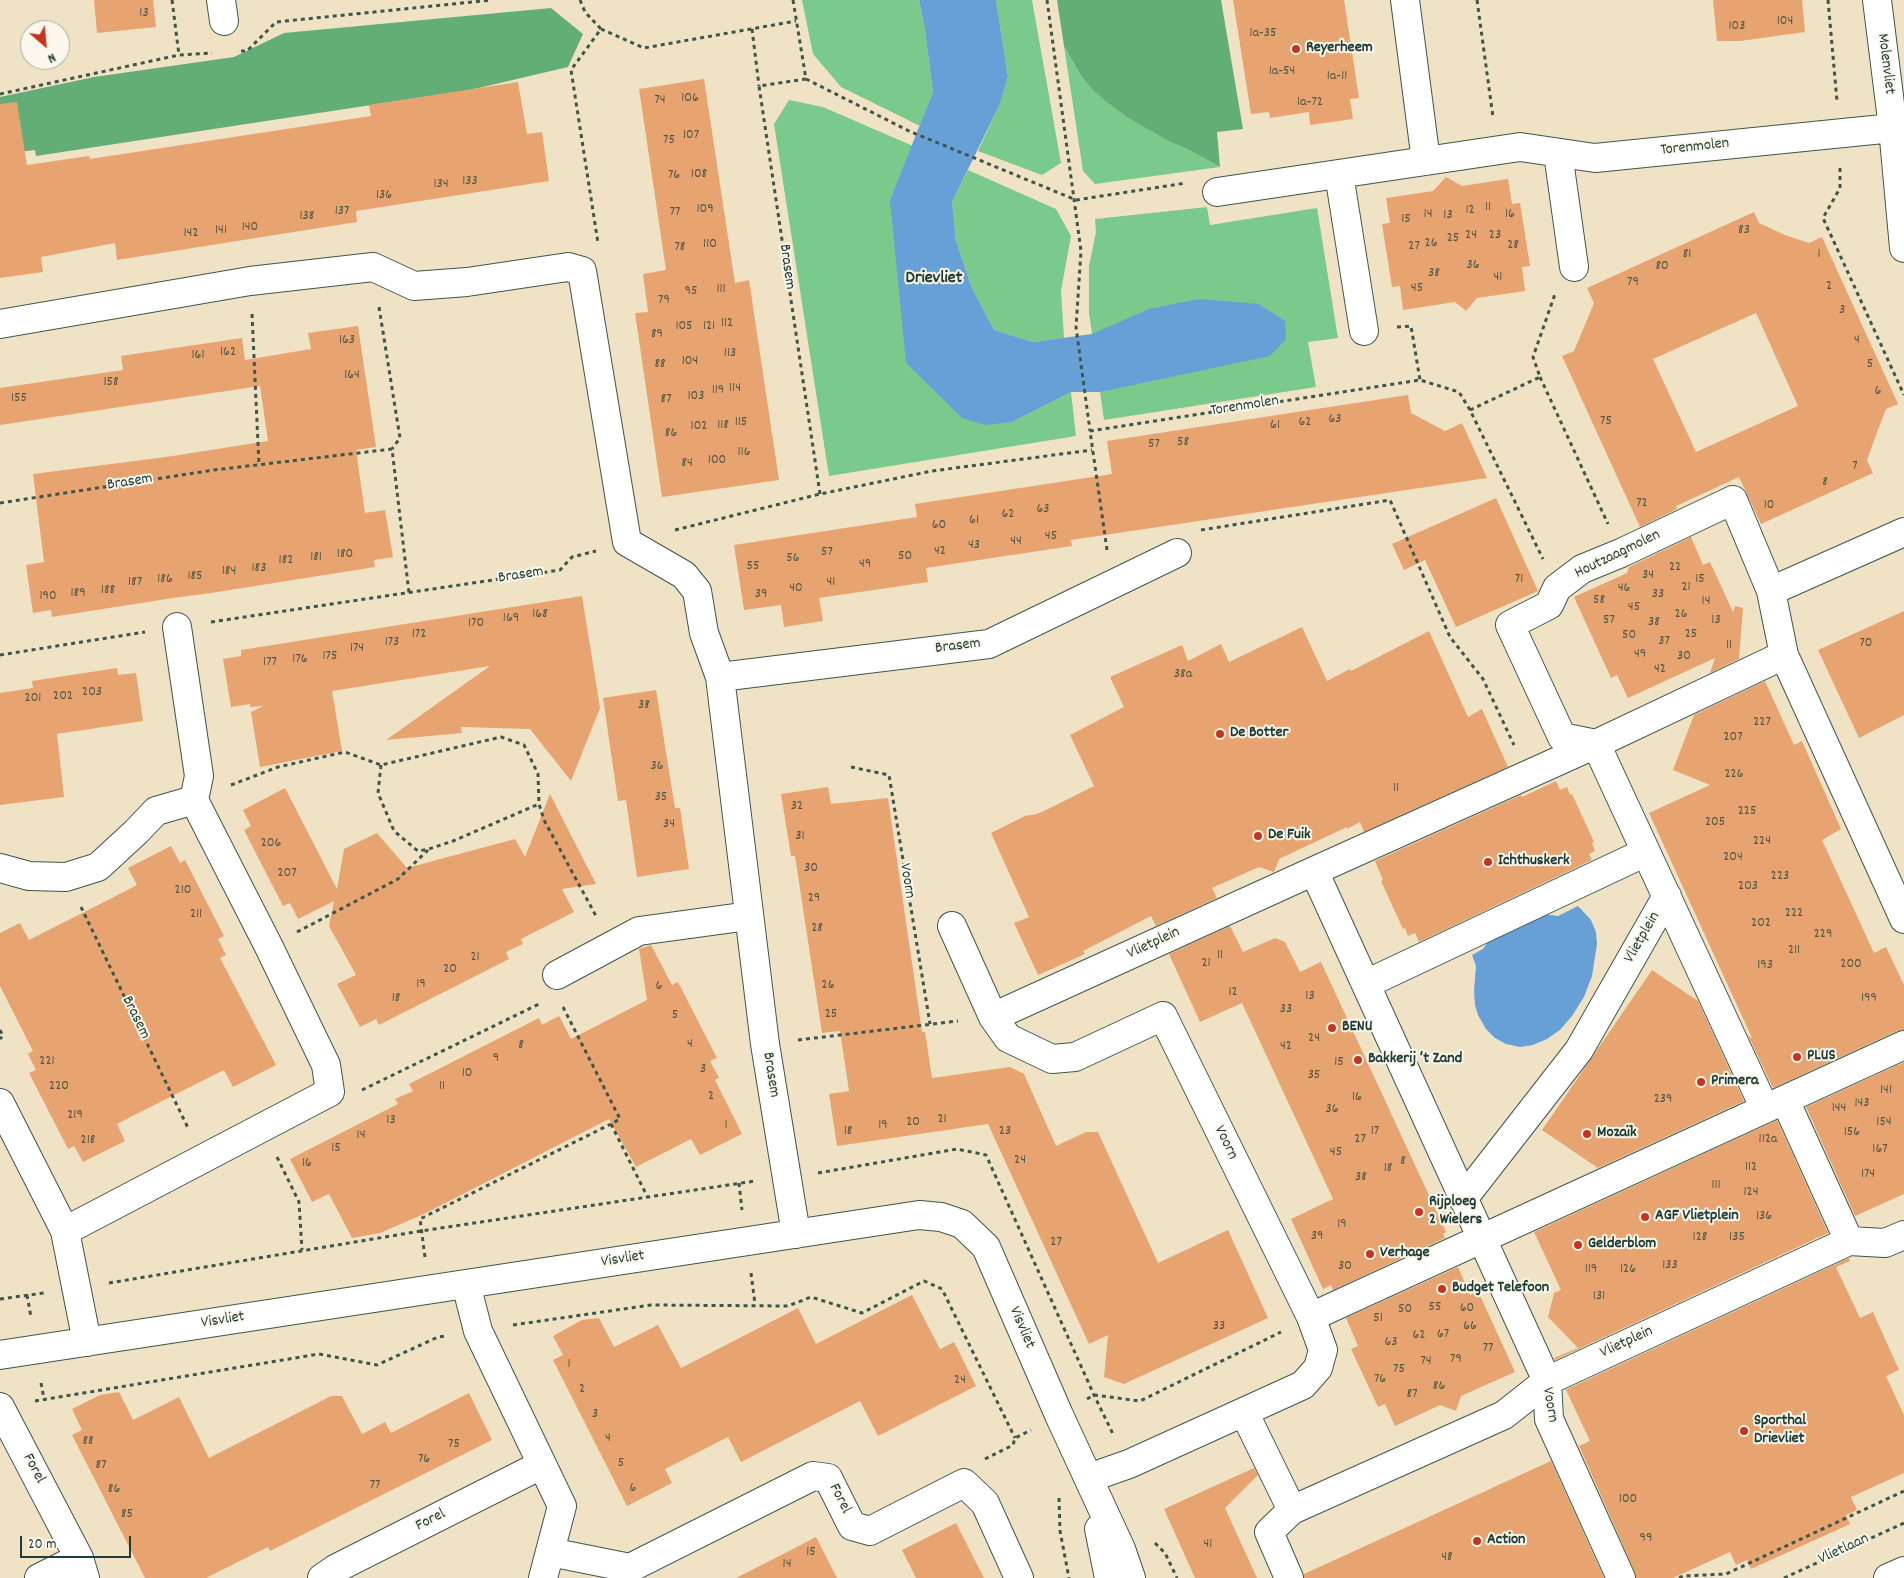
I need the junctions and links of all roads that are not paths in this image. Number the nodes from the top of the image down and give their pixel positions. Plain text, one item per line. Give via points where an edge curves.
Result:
1 (1405, 0) edge
2 (1877, 0) edge
3 (1893, 128) junction
4 (1558, 153) junction
5 (1426, 161) junction
6 (1339, 174) junction
7 (1217, 192) road end
8 (1904, 248) edge
9 (1574, 266) road end
10 (0, 324) edge
11 (1364, 330) road end
12 (1904, 532) edge
13 (1177, 553) dead end
14 (1771, 591) junction
15 (178, 632) road end
16 (1784, 655) junction
17 (720, 677) junction
18 (1596, 744) junction
19 (194, 800) junction
20 (1646, 852) junction
21 (0, 868) edge
22 (1314, 871) junction
23 (1667, 896) junction
24 (749, 916) junction
25 (1904, 919) edge
26 (952, 926) dead end
27 (1366, 984) junction
28 (557, 985) road end
29 (993, 1018) junction
30 (1904, 1045) edge
31 (0, 1103) edge
32 (1775, 1104) junction
33 (1463, 1199) junction
34 (65, 1231) junction
35 (796, 1234) junction
36 (1481, 1239) junction
37 (1894, 1239) edge
38 (1849, 1241) junction
39 (466, 1284) junction
40 (1311, 1317) junction
41 (86, 1342) junction
42 (0, 1355) edge
43 (1547, 1381) junction
44 (0, 1407) edge
45 (1244, 1412) junction
46 (541, 1465) junction
47 (1089, 1478) junction
48 (1292, 1510) junction
49 (550, 1552) junction
50 (82, 1568) edge
51 (1904, 1571) edge
52 (39, 1578) edge
53 (322, 1578) edge
54 (543, 1578) edge
55 (1019, 1578) edge
56 (1109, 1578) edge
57 (1131, 1578) edge
58 (1290, 1578) edge
59 (1622, 1578) edge
60 (1888, 1578) edge

1 - 5 street
2 - 3 street, Molenvliet
3 - 4 street, Torenmolen via 1595,158
3 - 8 street, Molenvliet
4 - 5 street, Torenmolen via 1520,147
4 - 9 street
5 - 6 street, Torenmolen
6 - 7 street, Torenmolen
6 - 11 street
10 - 17 street, Brasem via 250,281 373,267 414,286 467,282 568,267 582,270 626,542 684,575 697,591 704,633
12 - 14 street
13 - 17 street, Brasem via 989,644
14 - 16 street, Houtzaagmolen
14 - 18 street, Houtzaagmolen via 1733,500 1582,569 1558,588 1549,605 1510,625 1562,737
15 - 19 street via 199,776
16 - 18 street
16 - 25 street, Houtzaagmolen
17 - 24 street, Brasem
18 - 20 street, Vlietplein
18 - 22 street, Vlietplein
19 - 21 street via 156,811 98,866 66,877 29,876
19 - 34 street via 326,1065 330,1092
20 - 23 street, Vlietplein
20 - 27 street
22 - 27 street
22 - 29 street, Vlietplein
23 - 32 street, Vlietplein
23 - 33 street, Vlietplein via 1580,1050
24 - 28 street via 639,931 612,945
24 - 35 street, Brasem via 765,1044
26 - 29 street, Voorn
27 - 33 street
29 - 40 street, Voorn via 1008,1038 1052,1059 1075,1057 1163,1016
30 - 32 street
31 - 34 street
32 - 36 street
32 - 38 street, Vlietplein
33 - 36 street
34 - 41 street
35 - 39 street, Visvliet
35 - 47 street, Visvliet via 919,1215 941,1217 962,1224 986,1247
36 - 40 street
36 - 43 street
37 - 38 street, Vlietplein
38 - 43 street, Vlietplein
39 - 41 street, Visvliet
39 - 46 street via 478,1331
40 - 45 street, Voorn via 1323,1350 1318,1368 1303,1385
41 - 42 street, Visvliet
43 - 48 street, Voorn via 1504,1415
43 - 59 street, Voorn via 1549,1419
44 - 50 street, Forel
45 - 47 street, Voorn via 1129,1464
45 - 48 street
46 - 49 street via 562,1506
46 - 53 street, Forel
47 - 56 street, Visvliet
47 - 57 street, Visvliet
48 - 58 street, Voorn via 1269,1532
49 - 54 street
49 - 55 street, Forel via 630,1568 813,1476 828,1478 852,1526 870,1531 964,1483 985,1502
50 - 52 street, Forel
51 - 60 street

